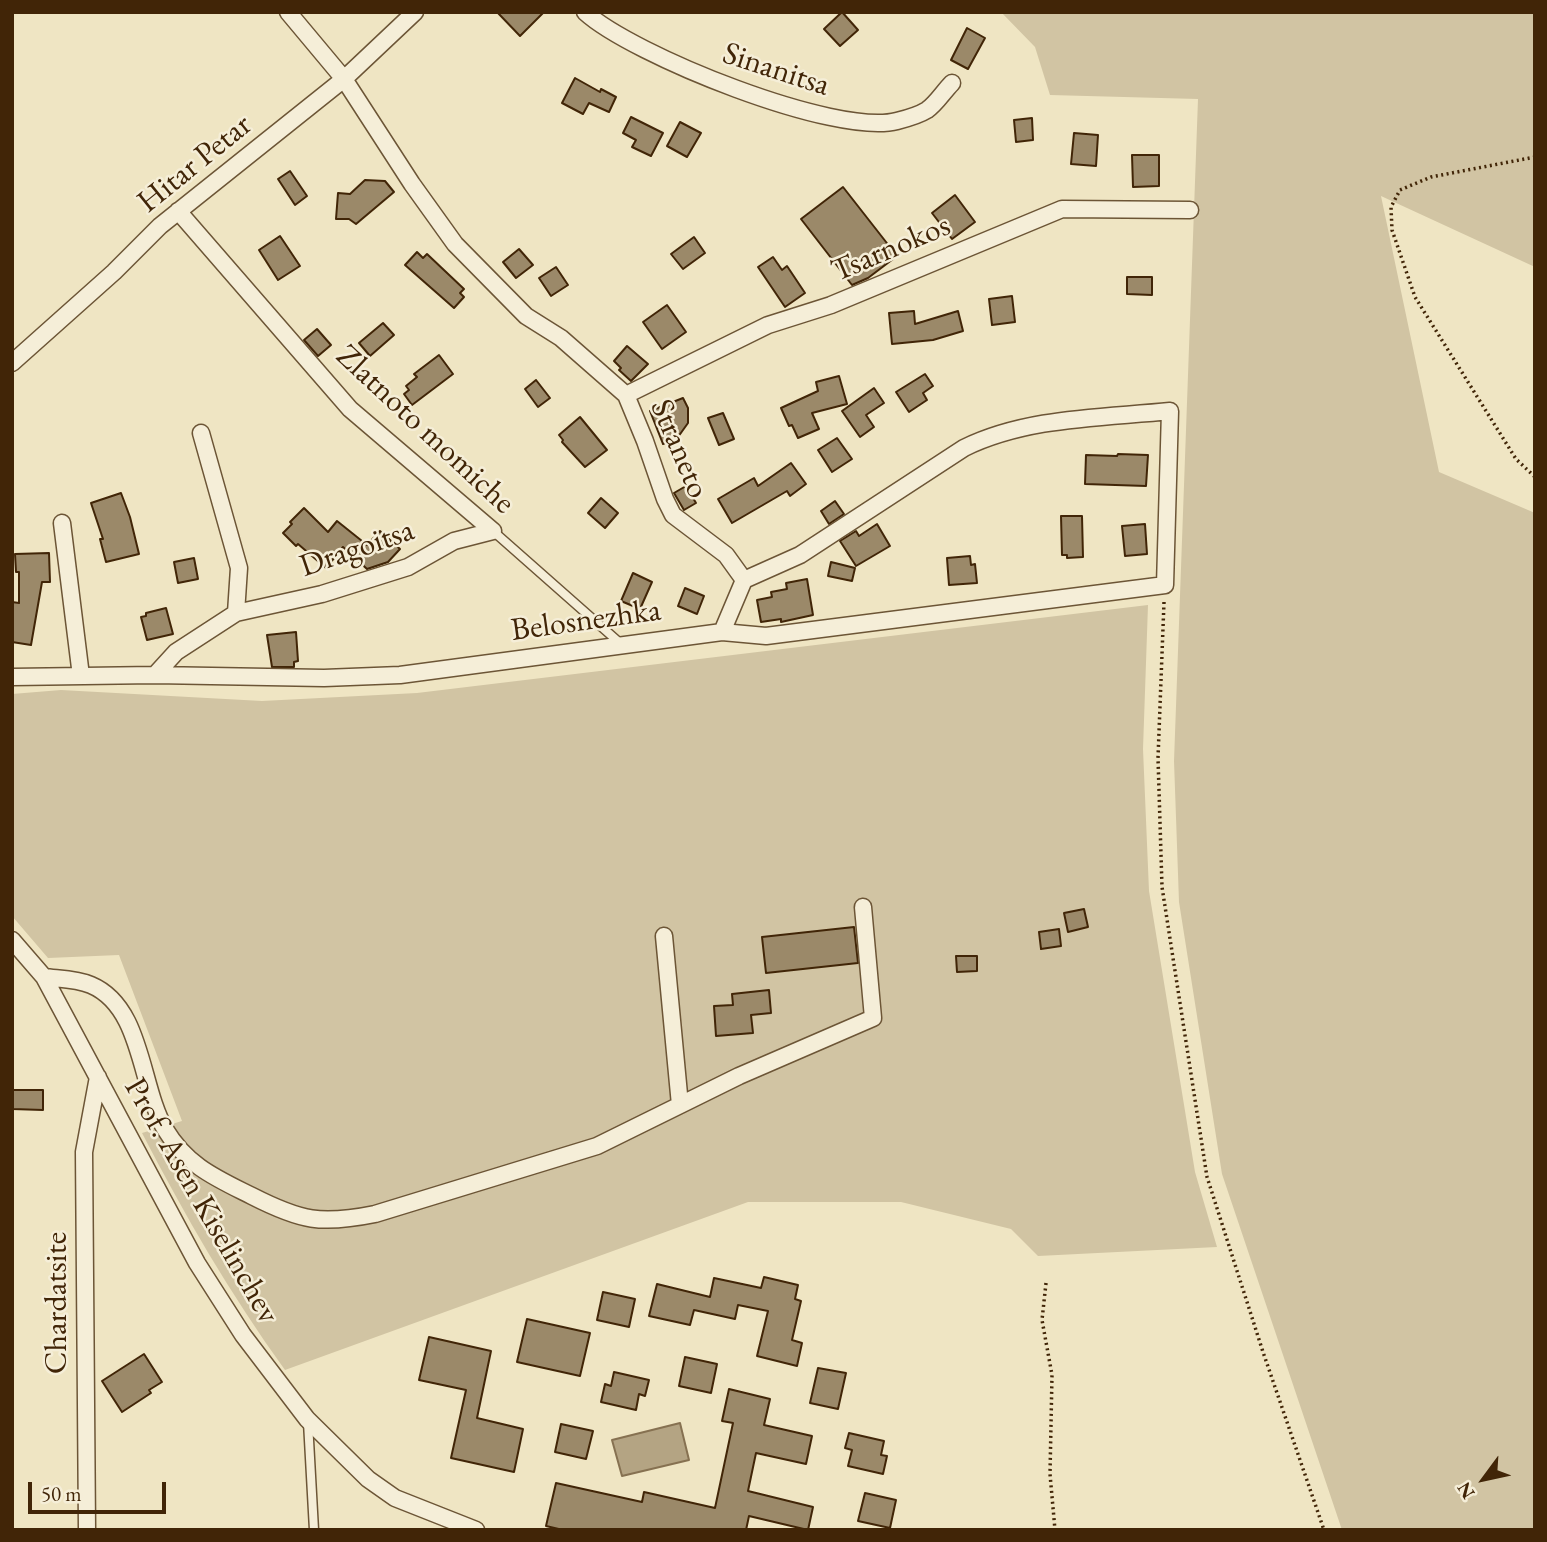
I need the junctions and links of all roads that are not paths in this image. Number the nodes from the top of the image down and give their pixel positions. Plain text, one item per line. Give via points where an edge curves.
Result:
1 (288, 12) edge
2 (415, 12) edge
3 (585, 12) edge
4 (344, 79) junction
5 (952, 83) dead end
6 (1190, 210) dead end
7 (178, 212) junction
8 (12, 363) edge
9 (626, 395) junction
10 (201, 433) dead end
11 (62, 523) dead end
12 (493, 531) junction
13 (744, 580) junction
14 (236, 613) junction
15 (722, 632) junction
16 (621, 644) junction
17 (81, 676) junction
18 (155, 676) junction
19 (12, 677) edge
20 (863, 907) dead end
21 (664, 936) dead end
22 (12, 940) edge
23 (44, 977) junction
24 (98, 1077) junction
25 (680, 1105) junction
26 (307, 1419) junction
27 (87, 1530) edge
28 (314, 1530) edge
29 (476, 1530) edge

1 - 4 street, Straneto
2 - 4 street, Hitar Petar
3 - 5 street, Sinanitsa via 664,60 714,81 838,119 872,124 895,121 927,110
4 - 7 street, Hitar Petar
4 - 9 street, Straneto via 455,244 526,316 561,338
6 - 9 street, Tsarnokos via 1062,209 831,305 768,325
7 - 8 street, Hitar Petar
7 - 12 street, Zlatnoto momiche via 350,409
9 - 13 street, Straneto via 673,515 726,555
10 - 14 street via 239,568
11 - 17 street
12 - 14 street, Dragoitsa via 454,541 408,567 322,594
12 - 16 lane, Zlatnoto momiche
13 - 15 street
13 - 15 street, Belosnezhka via 800,555 986,437 1042,424 1171,411 1164,585 766,636
14 - 18 street via 176,652
15 - 16 street, Belosnezhka
16 - 18 street, Belosnezhka via 400,675
17 - 18 street, Belosnezhka
17 - 19 street, Belosnezhka
20 - 25 street via 873,1018
21 - 25 street
22 - 23 street, Prof. Asen Kiselinchev
23 - 24 street, Prof. Asen Kiselinchev
23 - 25 street via 93,985 113,1002 132,1033 164,1126 190,1161 288,1214 319,1222 375,1214 569,1156
24 - 26 street, Prof. Asen Kiselinchev via 197,1263 243,1335
24 - 27 street, Chardatsite via 84,1153
26 - 28 lane
26 - 29 street, Prof. Asen Kiselinchev via 368,1479 395,1498

